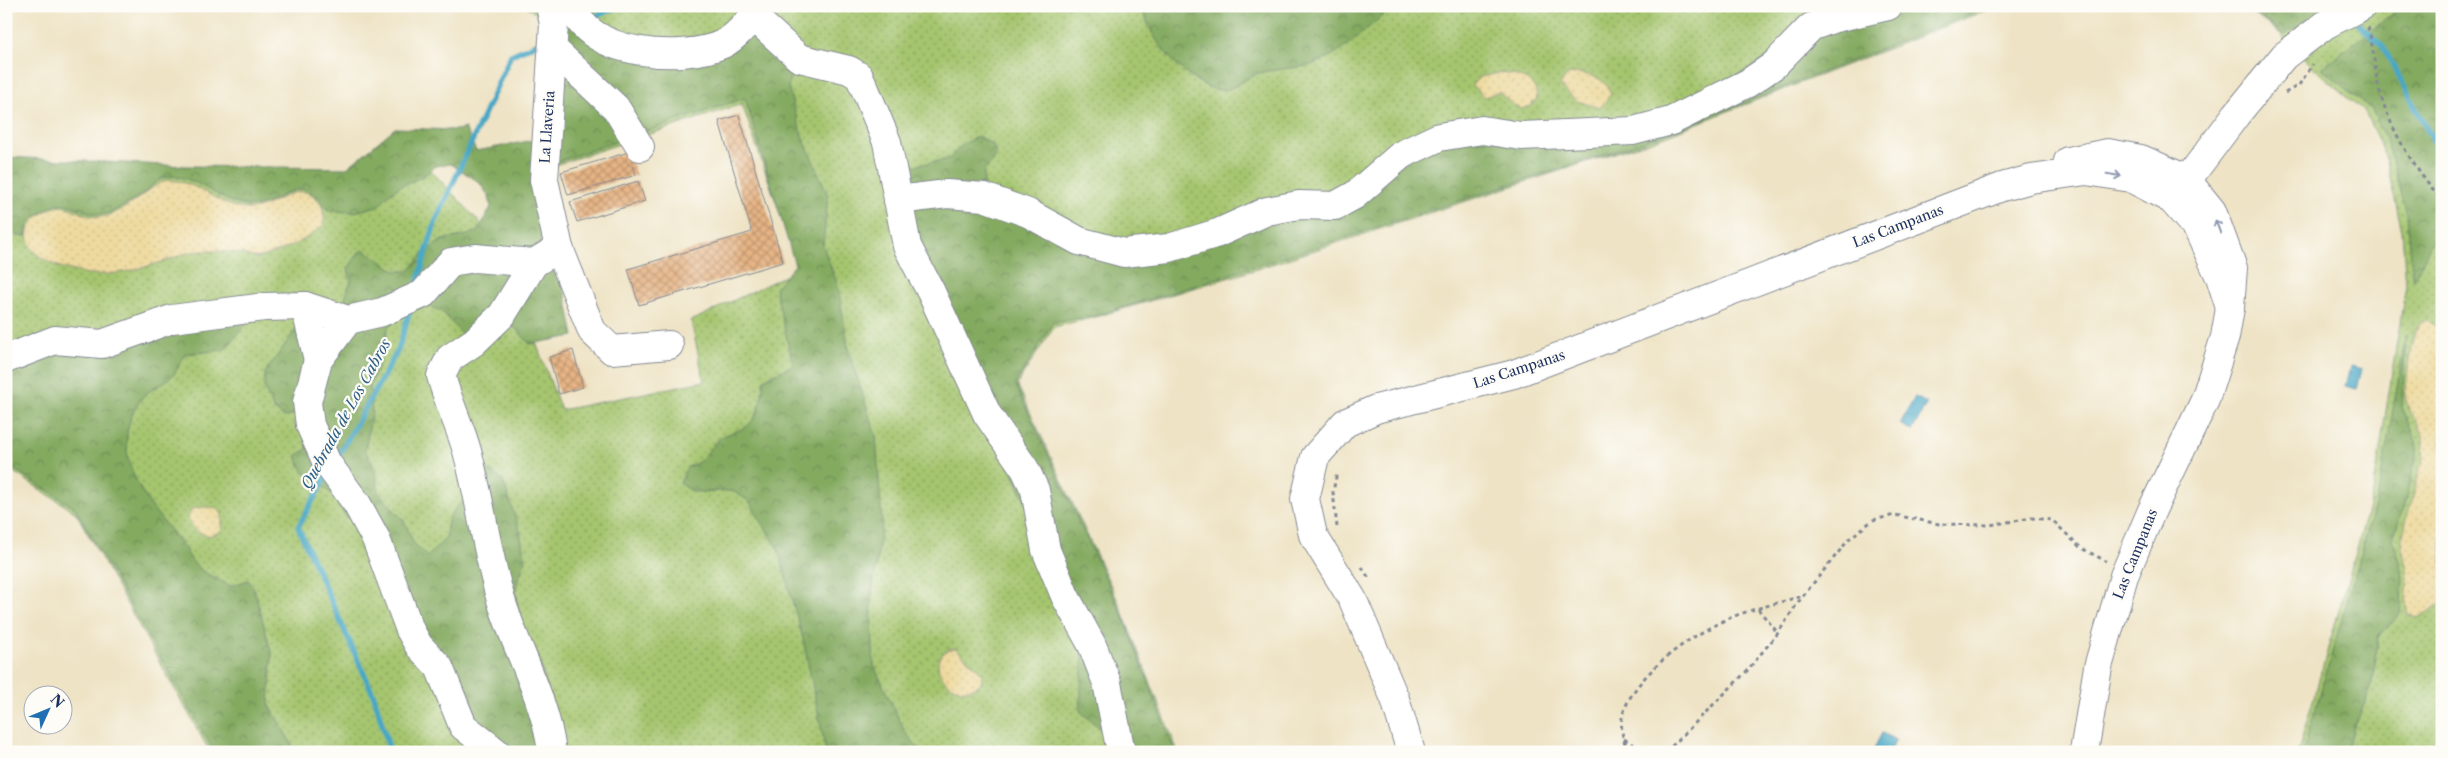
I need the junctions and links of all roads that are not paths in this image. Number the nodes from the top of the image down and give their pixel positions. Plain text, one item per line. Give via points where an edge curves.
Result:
1 (550, 6) edge
2 (573, 6) edge
3 (1888, 6) edge
4 (757, 12) edge
5 (2364, 14) edge
6 (553, 49) junction
7 (640, 147) dead end
8 (2179, 190) junction
9 (898, 200) junction
10 (559, 248) junction
11 (534, 263) junction
12 (305, 306) junction
13 (348, 320) junction
14 (669, 345) dead end
15 (6, 359) edge
16 (318, 360) junction
17 (496, 752) edge
18 (552, 752) edge
19 (1121, 752) edge
20 (1411, 752) edge
21 (2084, 752) edge

1 - 6 street, La Llaveria via 554,24
2 - 4 street via 576,18 598,38 632,50 690,52 724,43
3 - 9 street via 1835,18 1811,28 1773,66 1748,83 1671,121 1633,131 1521,136 1482,130 1439,137 1400,155 1355,196 1335,206 1299,205 1267,211 1218,233 1169,248 1124,253 1080,241 1028,213 984,197 947,194
4 - 9 street via 799,58 838,66 859,76 887,142
5 - 8 street via 2325,25 2284,56
6 - 7 street via 616,108
6 - 10 street, La Llaveria via 544,180
8 - 20 street, Las Campanas via 2141,159 2108,153 2070,160 2031,179 1902,224 1514,374 1376,409 1345,423 1315,458 1305,499 1313,535 1352,600 1395,699
8 - 21 street, Las Campanas via 2212,211 2234,268 2230,308 2206,400 2124,576 2098,667
9 - 19 street via 907,246 987,414 1025,469 1035,490 1046,550 1107,683
10 - 11 street
10 - 14 street, La Llaveria via 592,331 612,350
11 - 13 street via 475,258 451,262 423,294 382,312
11 - 18 street via 502,315 474,342 450,358 441,376 467,450 485,541 502,602 533,677 549,729
12 - 13 street
12 - 15 street via 264,307 172,319 102,344 54,340
12 - 16 street
13 - 16 street
16 - 17 street via 307,402 316,440 327,463 357,504 376,538 410,630 419,646 439,668 463,726

